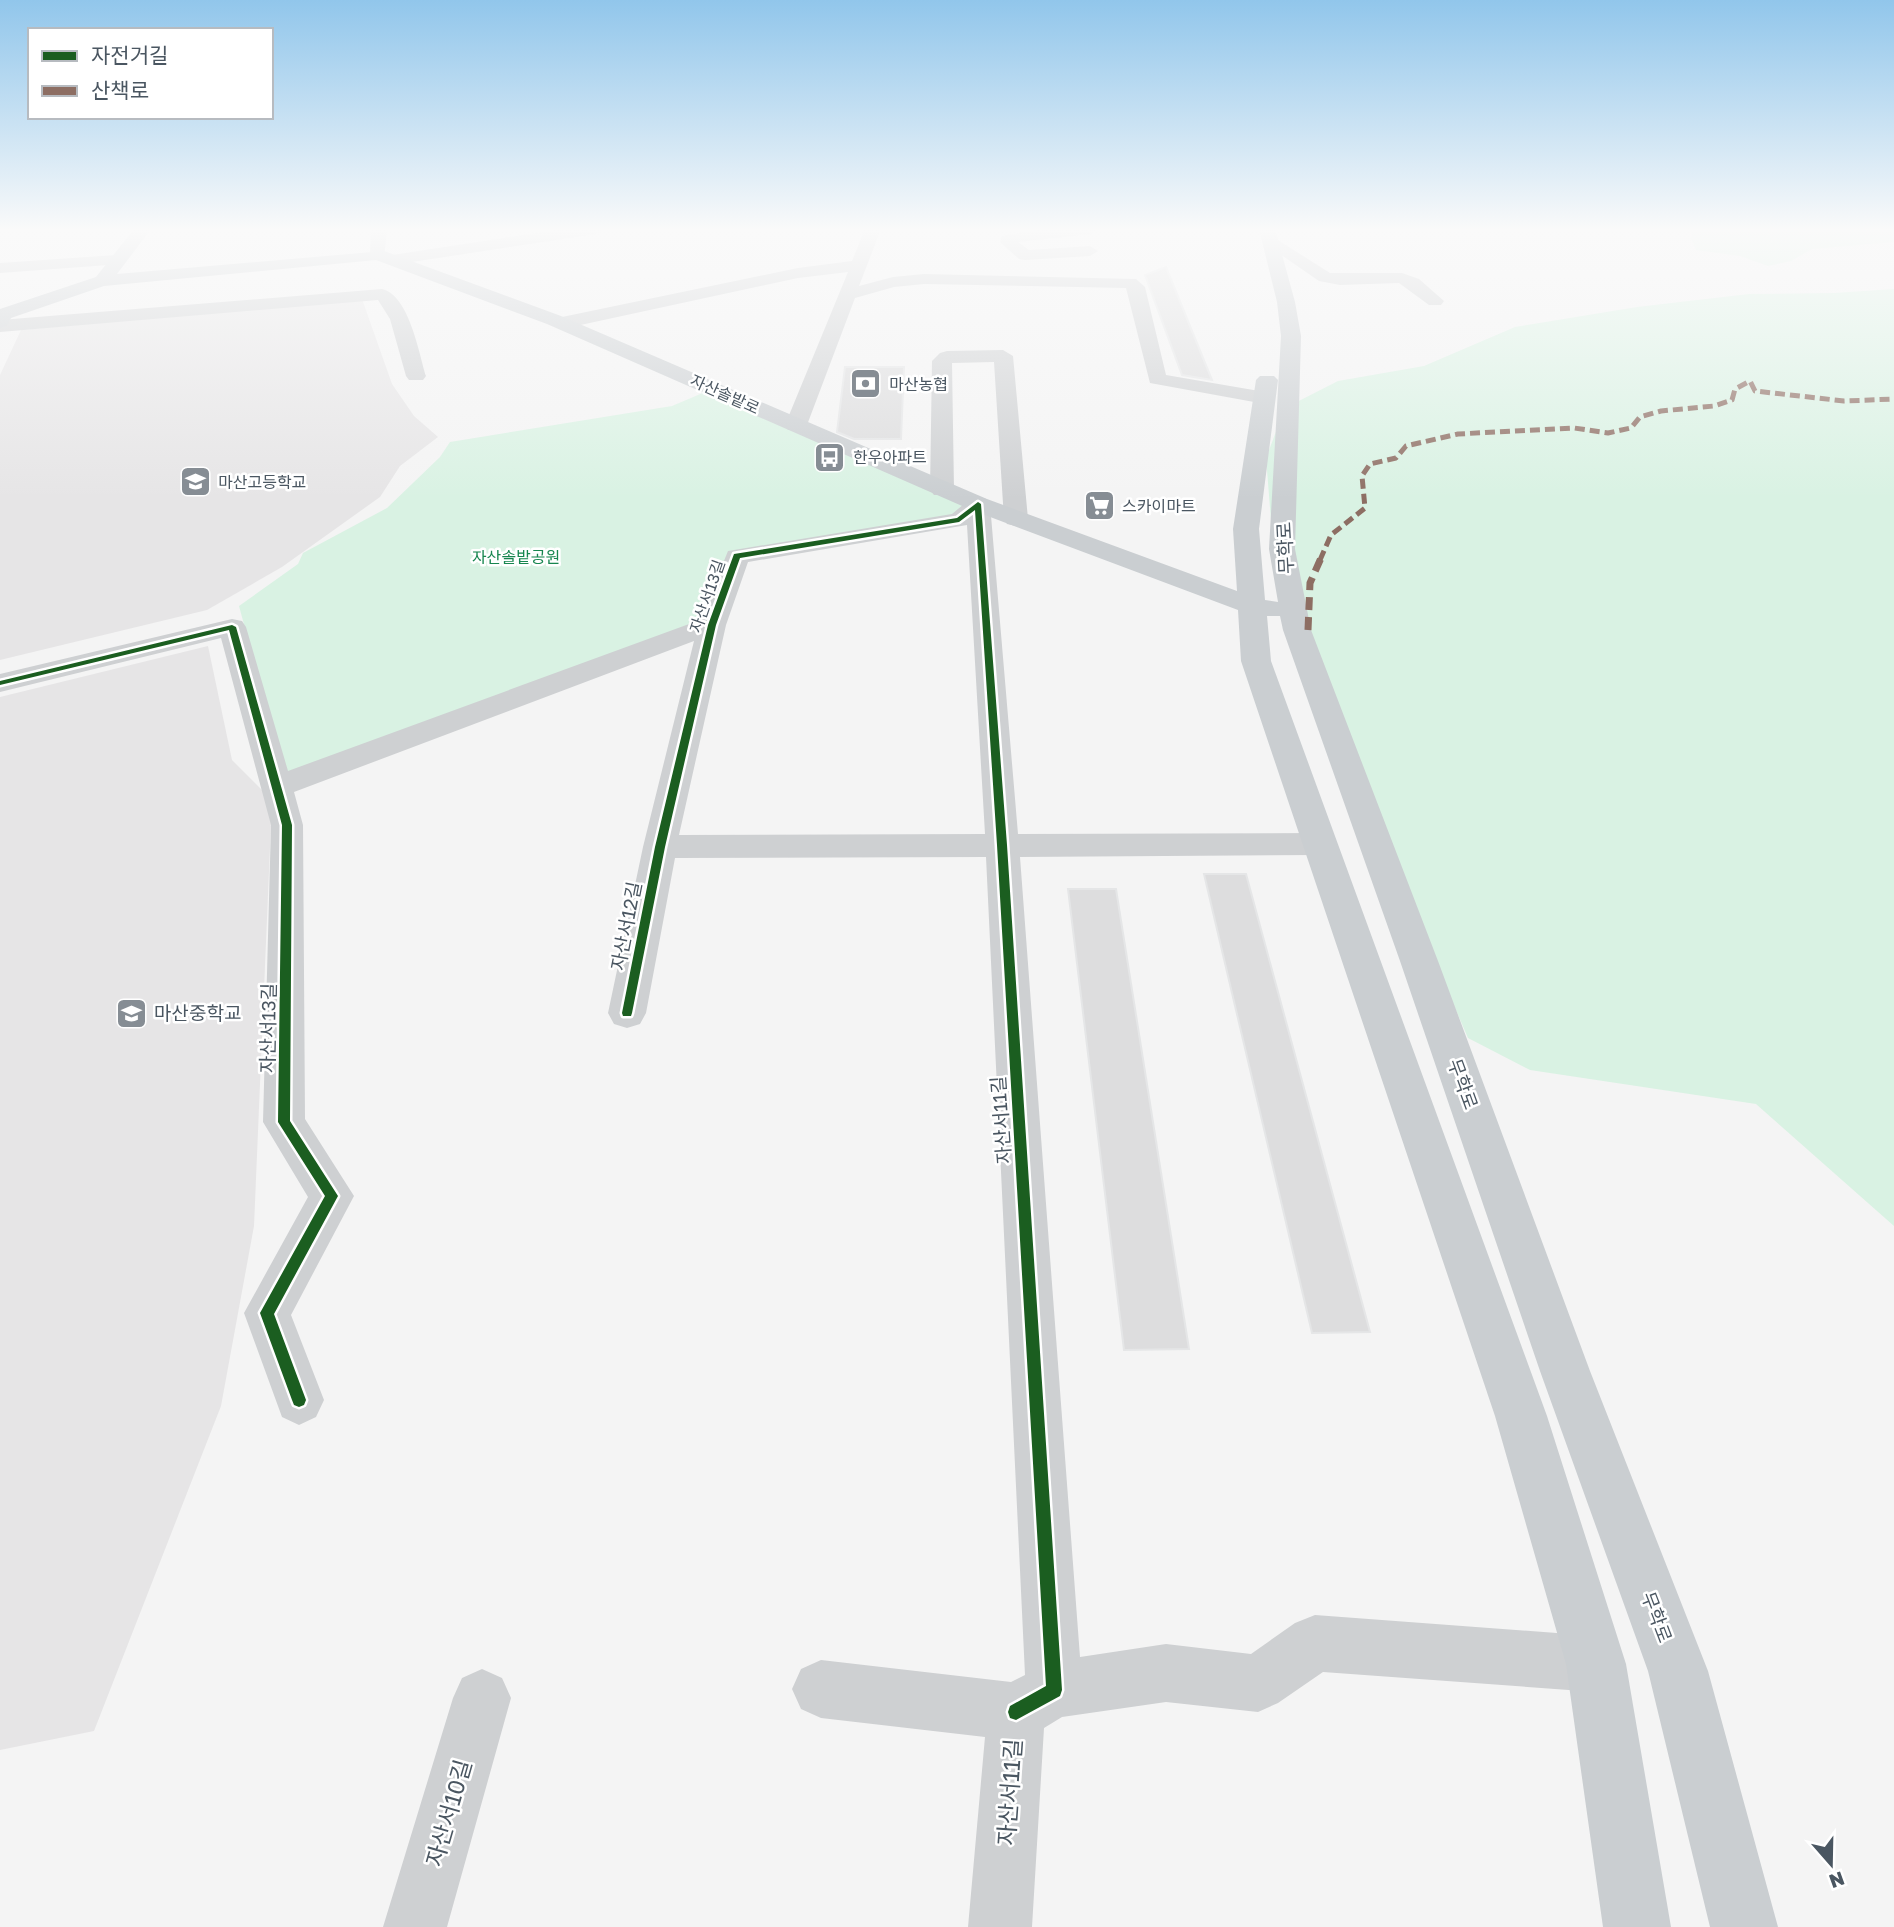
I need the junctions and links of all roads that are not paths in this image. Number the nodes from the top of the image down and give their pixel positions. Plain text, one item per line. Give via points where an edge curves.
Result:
1 (398, 319) edge
2 (551, 319) edge
3 (582, 319) edge
4 (838, 319) edge
5 (1143, 319) edge
6 (1288, 319) edge
7 (562, 323) junction
8 (1266, 356) dead end
9 (416, 376) dead end
10 (1265, 398) junction
11 (796, 425) junction
12 (960, 497) junction
13 (1016, 519) junction
14 (1272, 608) junction
15 (712, 625) junction
16 (0, 683) edge
17 (278, 786) junction
18 (1002, 845) junction
19 (1318, 845) junction
20 (660, 846) junction
21 (627, 1013) dead end
22 (299, 1400) dead end
23 (1596, 1664) junction
24 (821, 1689) dead end
25 (482, 1698) dead end
26 (1035, 1701) junction
27 (415, 1927) edge
28 (1000, 1927) edge
29 (1637, 1927) edge
30 (1744, 1927) edge

1 - 9 street
2 - 7 main road, 자산솔밭로
3 - 7 street
4 - 11 street
5 - 10 street via 1157,379
6 - 14 main road, 무학로 via 1282,550
7 - 11 main road, 자산솔밭로
8 - 10 main road, 무학로
10 - 14 main road, 무학로 via 1246,529
11 - 12 main road, 자산솔밭로
12 - 13 main road, 자산솔밭로
12 - 13 street, 자산서11길 via 942,362 947,357 1003,356
12 - 15 street, 자산서13길 via 959,520 737,556
12 - 18 street, 자산서11길
13 - 14 main road, 자산솔밭로
14 - 19 main road, 무학로 via 1256,661
14 - 30 main road, 무학로 via 1304,651 1678,1671
15 - 17 street, 자산서13길
15 - 20 street, 자산서13길
16 - 17 street, 자산서13길 via 232,627
17 - 22 street, 자산서13길 via 287,825 284,1122 332,1196 267,1313
18 - 19 street
18 - 20 street
18 - 26 street, 자산서11길
19 - 23 main road, 무학로 via 1521,1416
20 - 21 street, 자산서12길
23 - 26 street via 1315,1643 1258,1684 1166,1673
23 - 29 main road, 무학로
24 - 26 street
25 - 27 street, 자산서10길
26 - 28 street, 자산서11길

